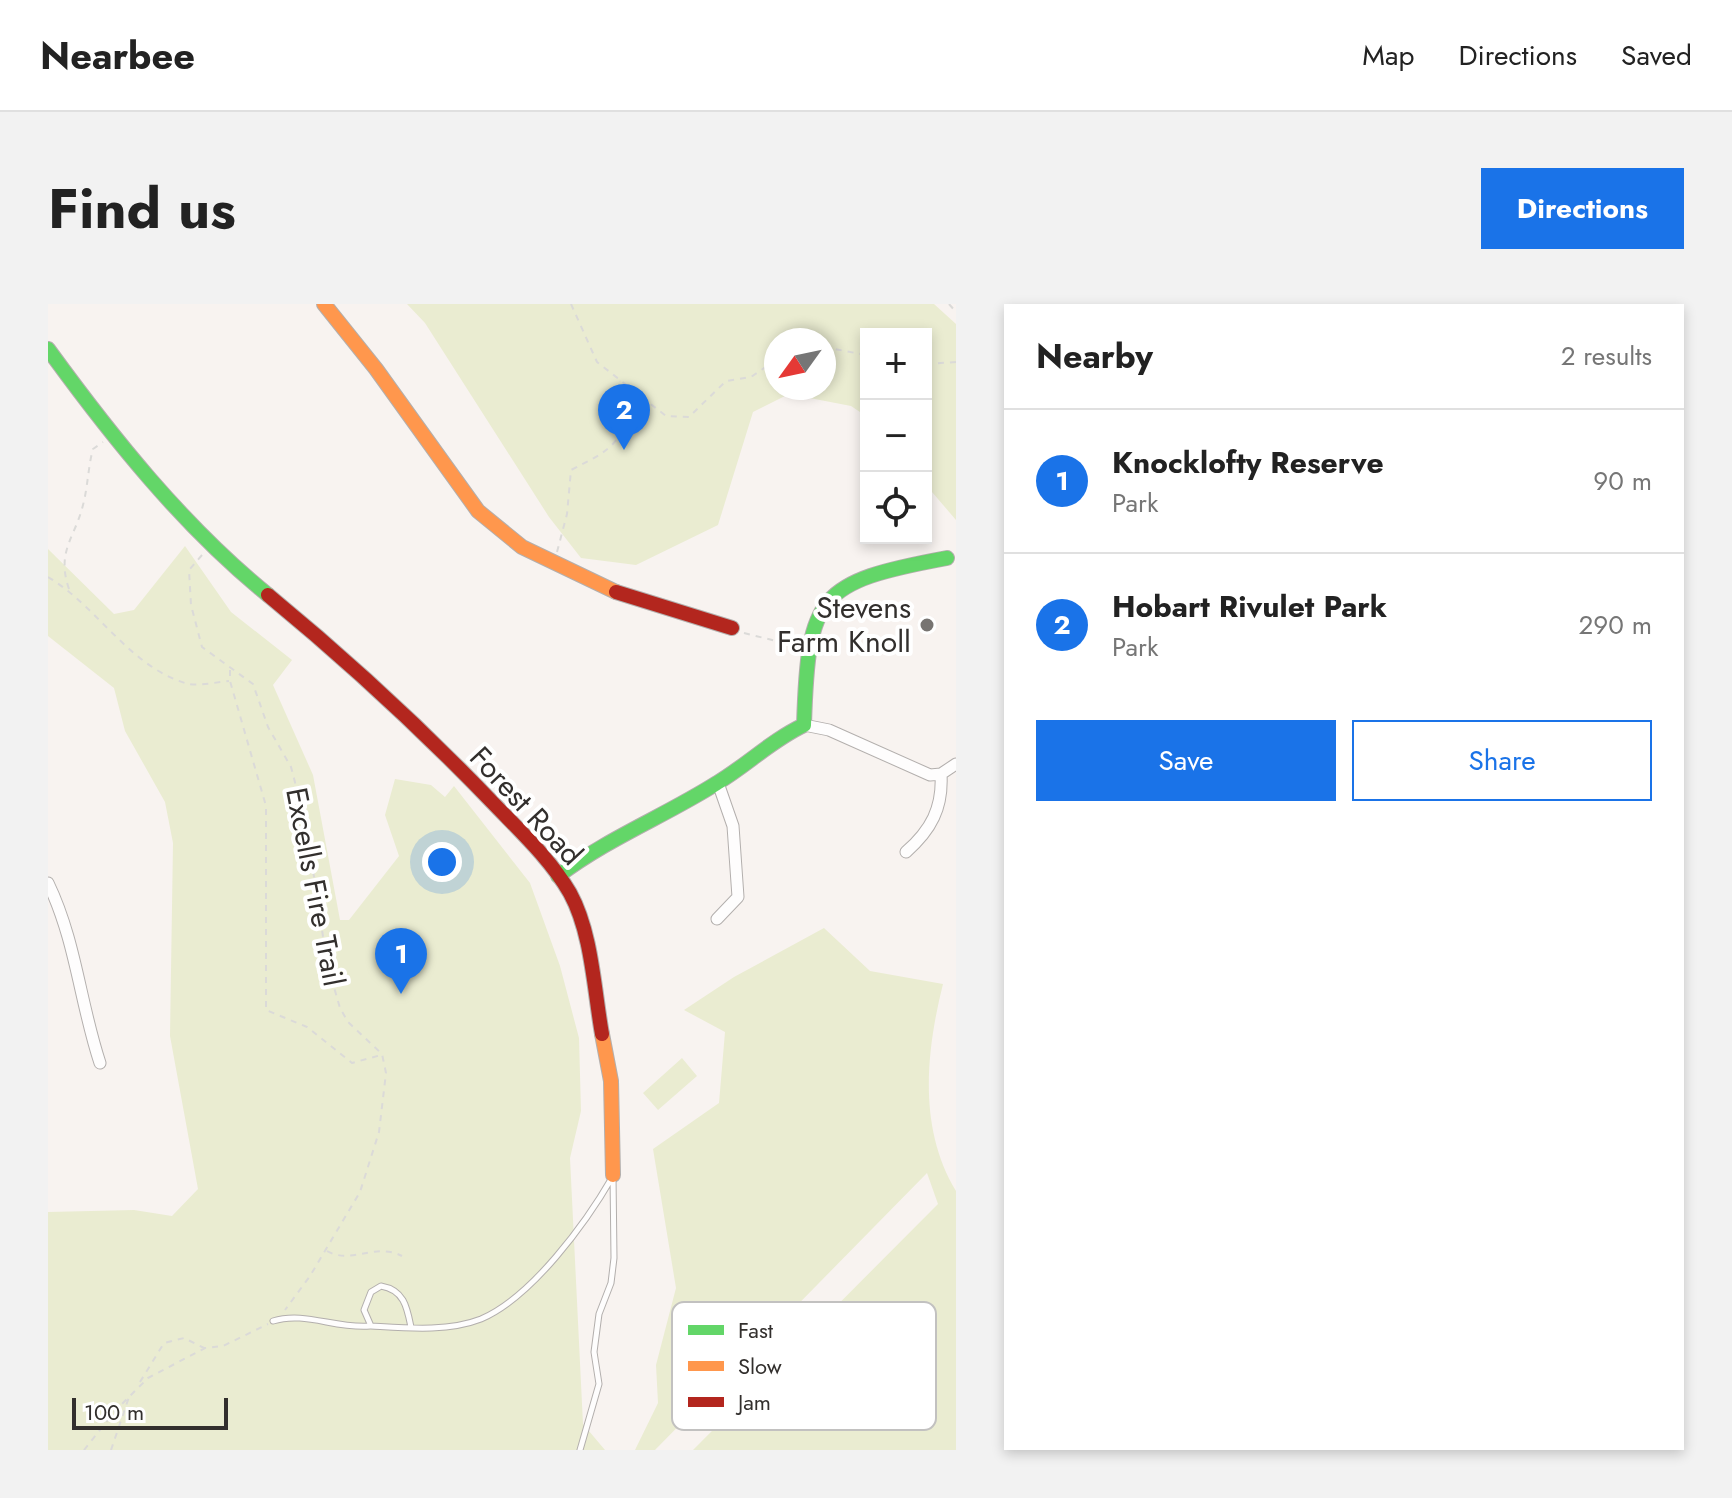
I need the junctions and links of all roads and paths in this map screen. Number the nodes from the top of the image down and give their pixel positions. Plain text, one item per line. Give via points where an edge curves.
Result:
1 (324, 304) edge
2 (571, 304) edge
3 (949, 304) edge
4 (956, 312) edge
5 (48, 349) edge
6 (836, 349) edge
7 (860, 354) edge
8 (956, 362) edge
9 (932, 364) edge
10 (764, 368) edge
11 (619, 380) junction
12 (112, 436) junction
13 (211, 545) junction
14 (947, 558) dead end
15 (553, 564) junction
16 (48, 577) edge
17 (69, 590) junction
18 (732, 628) joint
19 (808, 648) junction
20 (230, 669) junction
21 (230, 681) junction
22 (804, 725) junction
23 (956, 764) edge
24 (941, 774) junction
25 (718, 783) junction
26 (906, 852) dead end
27 (558, 876) junction
28 (48, 883) edge
29 (717, 919) dead end
30 (382, 1054) junction
31 (100, 1063) dead end
32 (613, 1175) junction
33 (326, 1251) junction
34 (402, 1256) dead end
35 (273, 1321) junction
36 (371, 1326) junction
37 (411, 1327) junction
38 (205, 1348) junction
39 (139, 1385) junction
40 (130, 1396) junction
41 (84, 1450) edge
42 (111, 1450) edge
43 (580, 1450) edge

1 - 15 street via 374,363 485,519
2 - 11 path via 593,357
3 - 4 path
5 - 12 street, Forest Road
6 - 7 path
8 - 9 path
10 - 11 path via 751,377 726,381 689,417 666,416
11 - 15 path via 633,408 621,437 571,470 567,514
12 - 13 street, Forest Road
12 - 17 path via 93,449 82,511 65,546 63,573
13 - 20 path, Excells Fire Trail via 189,570 191,605 202,647
13 - 27 street, Forest Road via 359,673 494,804
14 - 19 street via 880,569 841,586 817,614
15 - 18 street via 644,603
16 - 17 path
17 - 21 path via 135,656 187,684
18 - 19 path
19 - 22 street
20 - 21 path
20 - 30 path, Excells Fire Trail via 257,689 268,727 291,767 340,1008
21 - 30 path via 266,806 266,1010 307,1027 352,1063
22 - 24 street via 829,730 921,772
22 - 25 street
23 - 24 street
24 - 26 street via 941,805 922,838
25 - 27 street via 604,843
25 - 29 street via 733,826 738,897
27 - 32 street, Forest Road via 578,910 611,1081
28 - 31 street via 74,950 82,1005
30 - 33 path via 386,1096 371,1165
32 - 37 lane via 554,1257 502,1307 453,1326
32 - 43 lane, Forest Road via 613,1271 594,1352 599,1384
33 - 34 path via 339,1257 382,1249
33 - 35 path via 291,1305
35 - 36 lane via 298,1316 346,1328
35 - 38 path via 223,1346
36 - 37 lane
36 - 37 lane via 364,1310 371,1292 381,1286 402,1296
38 - 39 path
38 - 39 path via 184,1338 164,1343
39 - 40 path
40 - 41 path
40 - 42 path

